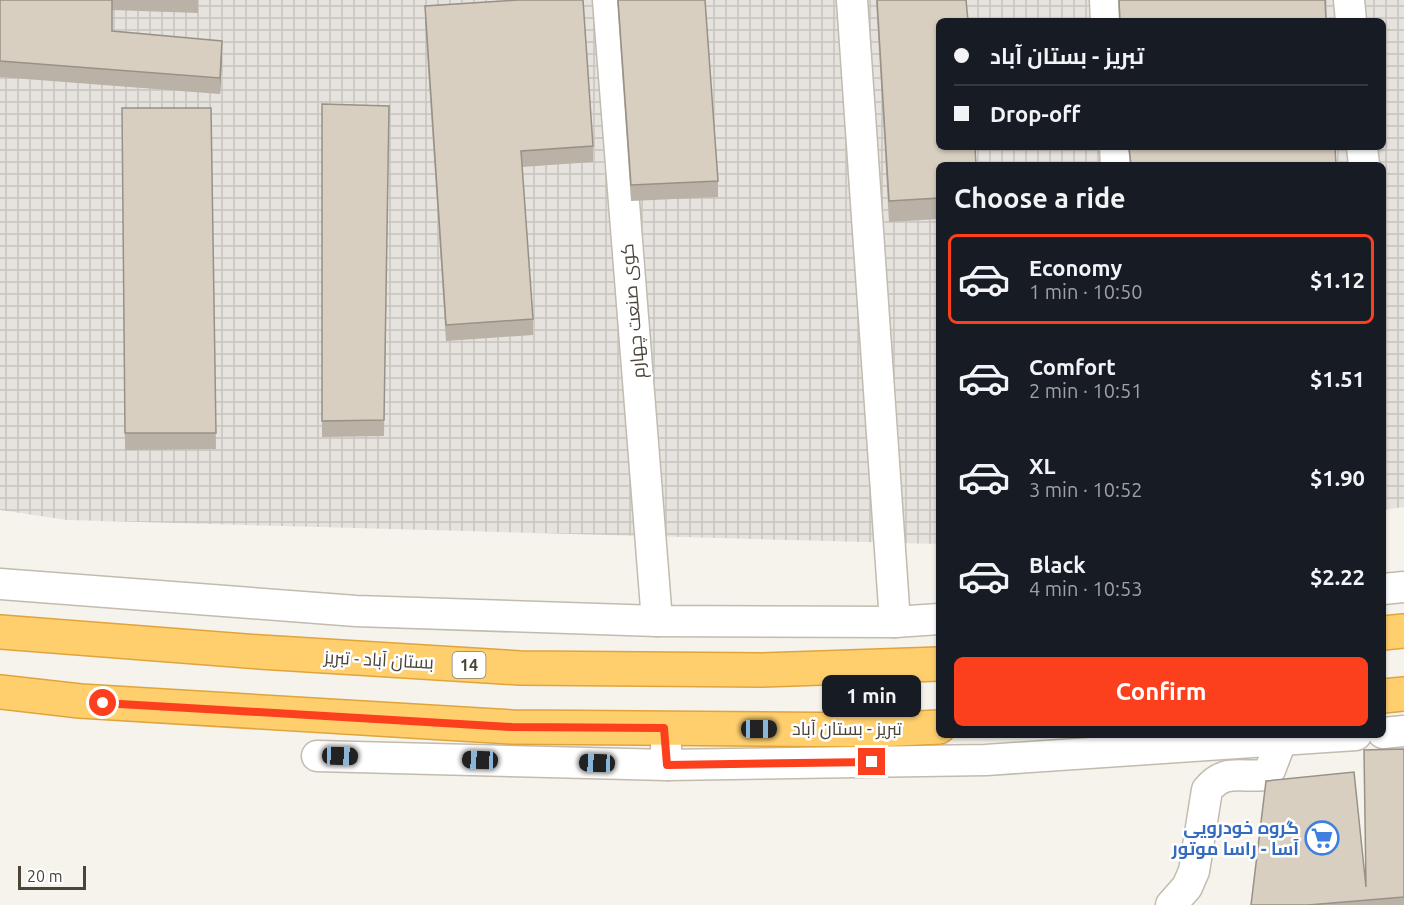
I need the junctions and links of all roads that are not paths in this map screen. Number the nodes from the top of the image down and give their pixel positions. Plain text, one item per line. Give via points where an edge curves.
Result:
1 (608, 0) edge
2 (852, 0) edge
3 (1105, 0) edge
4 (1349, 0) edge
5 (1106, 18) edge
6 (1351, 18) edge
7 (0, 584) edge
8 (1404, 587) edge
9 (1386, 589) edge
10 (936, 619) edge
11 (657, 621) junction
12 (895, 622) junction
13 (1404, 631) edge
14 (0, 632) edge
15 (1386, 633) edge
16 (936, 664) edge
17 (0, 692) edge
18 (1404, 694) edge
19 (1386, 696) edge
20 (936, 727) edge
21 (664, 728) junction
22 (1404, 731) edge
23 (1386, 733) edge
24 (1318, 738) edge
25 (1281, 741) junction
26 (317, 756) dead end
27 (667, 765) junction
28 (1171, 905) edge

1 - 11 street, کوی صنعت چهارم
2 - 12 street
3 - 5 street
4 - 6 street
7 - 11 street via 356,611
8 - 9 street
10 - 12 street
11 - 12 street
13 - 15 highway
14 - 16 highway, بستان آباد - تبریز / 14 via 520,668 762,670
17 - 21 highway, تبریز - بستان آباد via 80,701 512,727
18 - 19 highway
20 - 21 highway, تبریز - بستان آباد
21 - 27 street
22 - 23 street
24 - 25 street
25 - 27 street via 986,760
25 - 28 street via 1265,775 1228,775 1207,790 1194,871 1187,887
26 - 27 street

